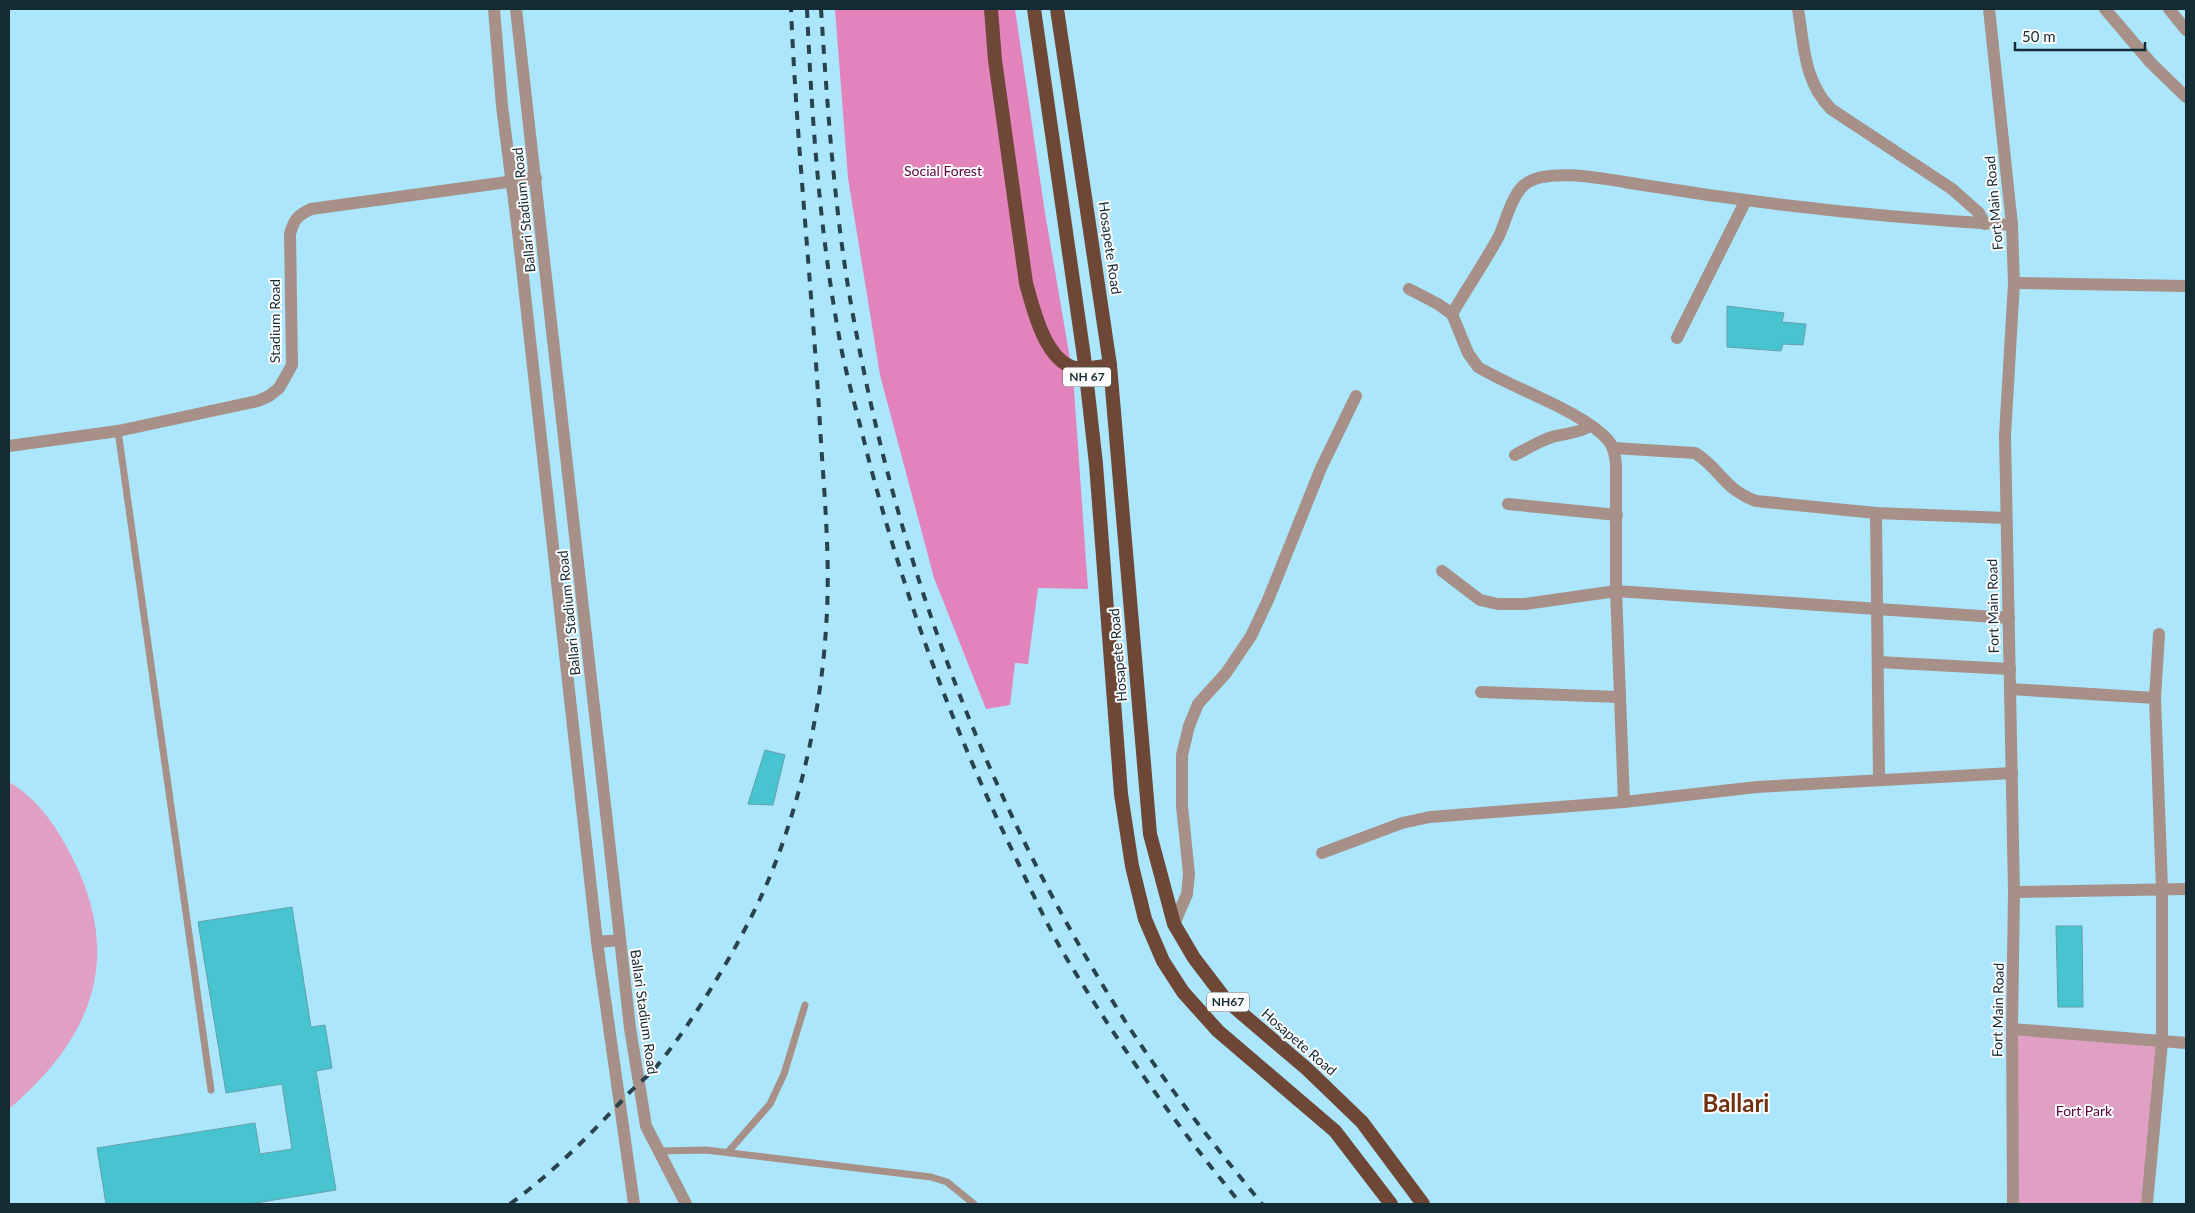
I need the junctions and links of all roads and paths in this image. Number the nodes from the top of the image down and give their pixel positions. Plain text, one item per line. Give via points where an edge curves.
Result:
1 (494, 9) edge
2 (516, 9) edge
3 (991, 9) edge
4 (1034, 9) edge
5 (1057, 9) edge
6 (1798, 9) edge
7 (1989, 9) edge
8 (2105, 9) edge
9 (2169, 9) edge
10 (2186, 30) edge
11 (2185, 95) edge
12 (536, 178) junction
13 (510, 182) junction
14 (1745, 202) junction
15 (1985, 224) junction
16 (2012, 225) junction
17 (2014, 283) junction
18 (2186, 286) edge
19 (1409, 289) dead end
20 (1452, 314) junction
21 (1677, 338) dead end
22 (1110, 365) junction
23 (1086, 368) junction
24 (1356, 396) dead end
25 (1590, 426) junction
26 (118, 431) junction
27 (9, 446) edge
28 (1614, 448) junction
29 (1515, 455) dead end
30 (1508, 504) dead end
31 (1876, 513) junction
32 (1616, 515) junction
33 (2006, 518) junction
34 (1442, 571) dead end
35 (1616, 591) junction
36 (1877, 608) junction
37 (2008, 618) junction
38 (2159, 634) dead end
39 (1878, 662) junction
40 (2010, 669) junction
41 (2010, 688) junction
42 (1481, 692) dead end
43 (1619, 697) junction
44 (2155, 698) junction
45 (1116, 749) joint
46 (2012, 773) junction
47 (1879, 780) junction
48 (1624, 802) junction
49 (1322, 853) dead end
50 (2186, 889) edge
51 (2162, 890) junction
52 (2014, 892) junction
53 (1174, 924) junction
54 (620, 940) junction
55 (597, 942) junction
56 (805, 1005) dead end
57 (2012, 1029) junction
58 (2162, 1042) junction
59 (2186, 1044) edge
60 (211, 1090) dead end
61 (659, 1151) junction
62 (728, 1152) junction
63 (1423, 1203) edge
64 (634, 1204) edge
65 (686, 1204) edge
66 (974, 1204) edge
67 (1390, 1204) edge
68 (2013, 1204) edge
69 (2147, 1204) edge

1 - 13 street, Ballari Stadium Road
2 - 12 street, Ballari Stadium Road
3 - 23 highway via 1026,283 1044,337 1053,352 1074,368
4 - 23 highway, Hosapete Road / NH 67
5 - 22 highway, Hosapete Road / NH67
6 - 15 street via 1808,67 1819,97 1831,109 1952,189
7 - 16 street, Fort Main Road
8 - 11 street via 2151,63
9 - 10 street
12 - 13 street, Stadium Road
12 - 54 street, Ballari Stadium Road
13 - 26 street, Stadium Road via 311,209 298,215 290,234 292,365 280,388 258,401
13 - 55 street, Ballari Stadium Road
14 - 15 street
14 - 20 street via 1602,179 1556,175 1537,179 1524,185
14 - 21 street
15 - 16 street
16 - 17 street, Fort Main Road
17 - 18 street
17 - 33 street, Fort Main Road via 2005,435
19 - 20 street
20 - 25 street via 1468,353 1478,367
22 - 23 highway
22 - 53 highway, Hosapete Road / NH67 via 1150,834
23 - 45 highway, Hosapete Road / NH 67
24 - 53 street via 1320,468 1251,636 1226,673 1198,704 1189,726 1182,755 1182,806 1189,874 1187,894
25 - 28 street via 1608,439
25 - 29 street via 1579,433 1545,440
26 - 27 street, Stadium Road
26 - 60 lane
28 - 31 street via 1694,453 1705,459 1740,495 1756,501
28 - 32 street
30 - 32 street
31 - 33 street
31 - 36 street
32 - 35 street
33 - 37 street, Fort Main Road
34 - 35 street via 1480,600 1498,604 1525,604
35 - 36 street
35 - 43 street
36 - 37 street
36 - 39 street
37 - 40 street, Fort Main Road
38 - 44 street
39 - 40 street
39 - 47 street
40 - 41 street, Fort Main Road
41 - 44 street
41 - 46 street, Fort Main Road
42 - 43 street
43 - 48 street
44 - 51 street
45 - 67 highway, NH67 via 1132,866 1145,919 1163,961 1183,992 1218,1031 1335,1131
46 - 47 street
46 - 52 street, Fort Main Road
47 - 48 street via 1757,787
48 - 49 street via 1430,818 1402,824
50 - 51 street
51 - 52 street
51 - 58 street
52 - 57 street, Fort Main Road
53 - 63 highway, Hosapete Road / NH67 via 1194,958 1226,1000 1307,1069 1362,1122
54 - 55 street
54 - 61 street, Ballari Stadium Road via 646,1126
55 - 64 street, Ballari Stadium Road
56 - 62 lane via 784,1074 770,1104
57 - 58 street
57 - 68 street, Fort Main Road
58 - 59 street
58 - 69 street
61 - 62 lane
61 - 65 street, Ballari Stadium Road
62 - 66 lane via 940,1179

